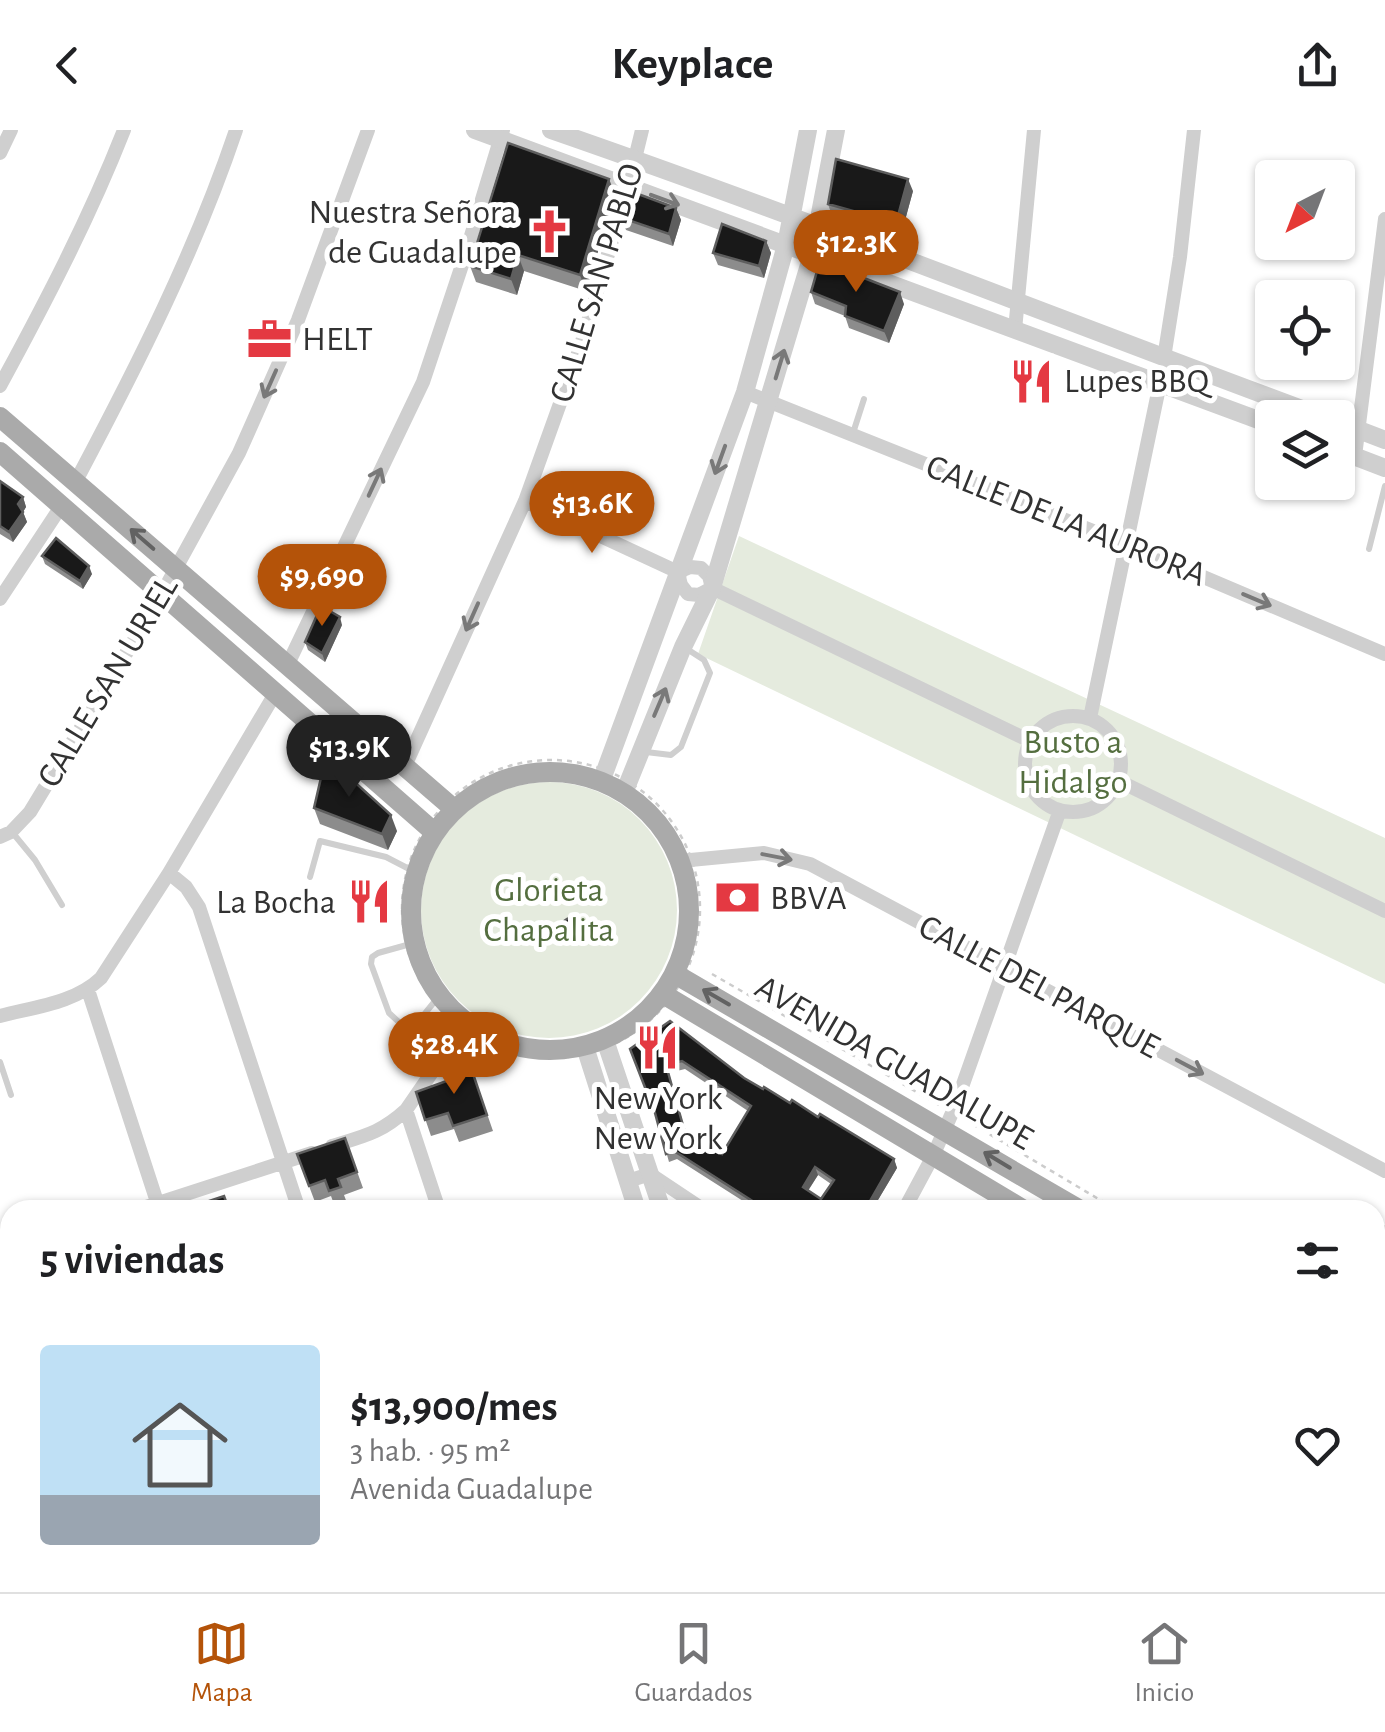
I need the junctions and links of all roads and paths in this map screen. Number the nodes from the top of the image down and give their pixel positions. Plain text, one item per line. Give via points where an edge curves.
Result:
1 (11, 130) edge
2 (124, 130) edge
3 (236, 130) edge
4 (368, 130) edge
5 (475, 130) edge
6 (551, 130) edge
7 (642, 130) edge
8 (808, 130) edge
9 (836, 130) edge
10 (1034, 130) edge
11 (1194, 130) edge
12 (501, 135) edge
13 (0, 153) edge
14 (636, 159) junction
15 (628, 187) junction
16 (791, 217) junction
17 (1385, 219) edge
18 (818, 227) junction
19 (786, 245) junction
20 (812, 255) junction
21 (1019, 301) junction
22 (1015, 330) junction
23 (1164, 358) junction
24 (1160, 383) junction
25 (0, 386) edge
26 (745, 392) junction
27 (864, 399) dead end
28 (1277, 400) edge
29 (769, 401) junction
30 (0, 417) edge
31 (1255, 419) edge
32 (1355, 428) edge
33 (1360, 430) junction
34 (852, 435) junction
35 (1355, 438) edge
36 (1385, 440) edge
37 (0, 452) edge
38 (1355, 456) edge
39 (1385, 468) edge
40 (76, 481) junction
41 (1385, 486) edge
42 (526, 501) junction
43 (62, 506) junction
44 (1128, 545) junction
45 (1369, 549) dead end
46 (176, 568) junction
47 (678, 572) junction
48 (712, 588) junction
49 (162, 593) junction
50 (0, 599) edge
51 (683, 647) junction
52 (1385, 654) edge
53 (288, 664) junction
54 (276, 692) junction
55 (1090, 718) junction
56 (1030, 742) junction
57 (639, 751) junction
58 (405, 766) junction
59 (1118, 781) junction
60 (601, 782) junction
61 (624, 793) junction
62 (454, 809) junction
63 (1060, 810) junction
64 (434, 832) junction
65 (6, 834) edge
66 (680, 861) junction
67 (416, 872) junction
68 (169, 874) junction
69 (310, 878) dead end
70 (62, 905) dead end
71 (1385, 911) edge
72 (414, 943) junction
73 (688, 967) junction
74 (1004, 968) junction
75 (88, 990) junction
76 (439, 996) junction
77 (666, 996) junction
78 (0, 1016) edge
79 (466, 1022) junction
80 (410, 1032) junction
81 (605, 1040) junction
82 (584, 1047) junction
83 (440, 1060) junction
84 (0, 1062) edge
85 (11, 1095) dead end
86 (406, 1110) junction
87 (949, 1121) junction
88 (933, 1156) junction
89 (283, 1162) junction
90 (1385, 1172) edge
91 (650, 1174) junction
92 (628, 1181) junction
93 (156, 1200) edge
94 (177, 1200) edge
95 (296, 1200) edge
96 (436, 1200) edge
97 (634, 1200) edge
98 (659, 1200) edge
99 (689, 1200) edge
100 (909, 1200) edge
101 (1007, 1200) edge
102 (1065, 1200) edge
103 (1098, 1200) edge

1 - 13 street
2 - 25 street
3 - 40 street via 142,355
4 -> 46 street, CALLE SAN URIEL via 298,320 239,453
5 - 12 street
6 - 14 street
7 - 14 street, CALLE SAN PABLO
8 - 16 street
9 - 18 street
10 - 21 street
11 - 23 street
12 - 15 street
53 -> 12 street via 423,382
14 - 15 street, CALLE SAN PABLO
14 - 16 street
15 -> 19 street
15 - 42 street, CALLE SAN PABLO
16 - 18 street
16 - 19 street
17 - 33 street
18 - 20 street
18 - 21 street
19 - 20 street
19 - 26 street
20 - 22 street
29 -> 20 street
21 - 22 street
21 - 23 street
22 - 24 street
23 - 24 street via 1153,368
23 - 28 street
24 - 31 street
24 - 44 street
26 - 29 street, CALLE DE LA AURORA
26 -> 47 street
27 - 34 lane
29 - 34 street, CALLE DE LA AURORA
29 - 48 street
30 - 40 main road
32 - 33 street
33 - 35 street
33 - 36 street
34 - 44 street, CALLE DE LA AURORA
37 - 43 main road
38 - 39 street
46 -> 40 main road
41 - 45 lane
42 - 47 street
42 -> 58 street, CALLE SAN PABLO
43 - 49 main road
43 - 50 street
44 -> 52 street, CALLE DE LA AURORA
44 - 55 street
46 - 49 street, CALLE SAN URIEL
46 - 53 main road
47 - 48 street via 701,568
47 - 48 street via 688,594
47 - 60 street
48 - 51 street
48 - 56 street
49 - 54 main road
49 - 65 street, CALLE SAN URIEL via 30,812
57 -> 51 street
51 - 57 lane via 704,660 710,673 681,747 672,755
53 - 58 main road
54 - 64 main road
54 - 68 street
55 - 56 street via 1051,720
55 - 59 street via 1115,739 1122,760
56 - 63 street via 1029,783
57 - 61 street
58 - 62 main road
59 - 63 street via 1100,804
59 - 71 street
60 - 61 main road
60 - 62 main road via 576,774 523,774 474,793
61 - 66 main road via 657,823
62 - 64 main road
63 - 74 street
64 - 67 main road
65 - 70 lane via 35,860
66 - 73 main road via 688,889
66 -> 74 street, CALLE DEL PARQUE via 764,854 810,864
67 - 69 lane via 386,857 320,841
67 - 72 main road
68 - 75 street
68 - 89 street via 199,906
72 - 76 main road
72 - 80 lane via 378,953 371,964 389,1012
73 - 77 main road
73 - 77 path
73 - 77 path via 702,929 692,850 678,825 617,774 551,760 520,764 452,798 420,837 403,878 402,938 430,998 477,1038 515,1052 576,1056 615,1044 645,1024
87 -> 73 main road, AVENIDA GUADALUPE
73 - 87 path
74 - 87 street
74 -> 90 street, CALLE DEL PARQUE
75 - 78 street
75 - 93 street
76 - 79 main road
76 - 80 lane
77 - 81 main road
77 - 88 main road, AVENIDA GUADALUPE
79 - 82 main road via 523,1048
79 - 83 street
80 - 83 lane
81 - 82 main road
81 - 91 street
82 - 92 street
83 - 86 street
84 - 85 lane
86 - 89 street via 377,1131
86 - 96 street
87 - 88 street
102 -> 87 main road, AVENIDA GUADALUPE
87 - 103 path
88 - 100 street
88 - 101 main road, AVENIDA GUADALUPE
89 - 94 street
89 - 95 street
91 - 92 street
91 - 98 street
91 - 99 street
92 - 97 street

